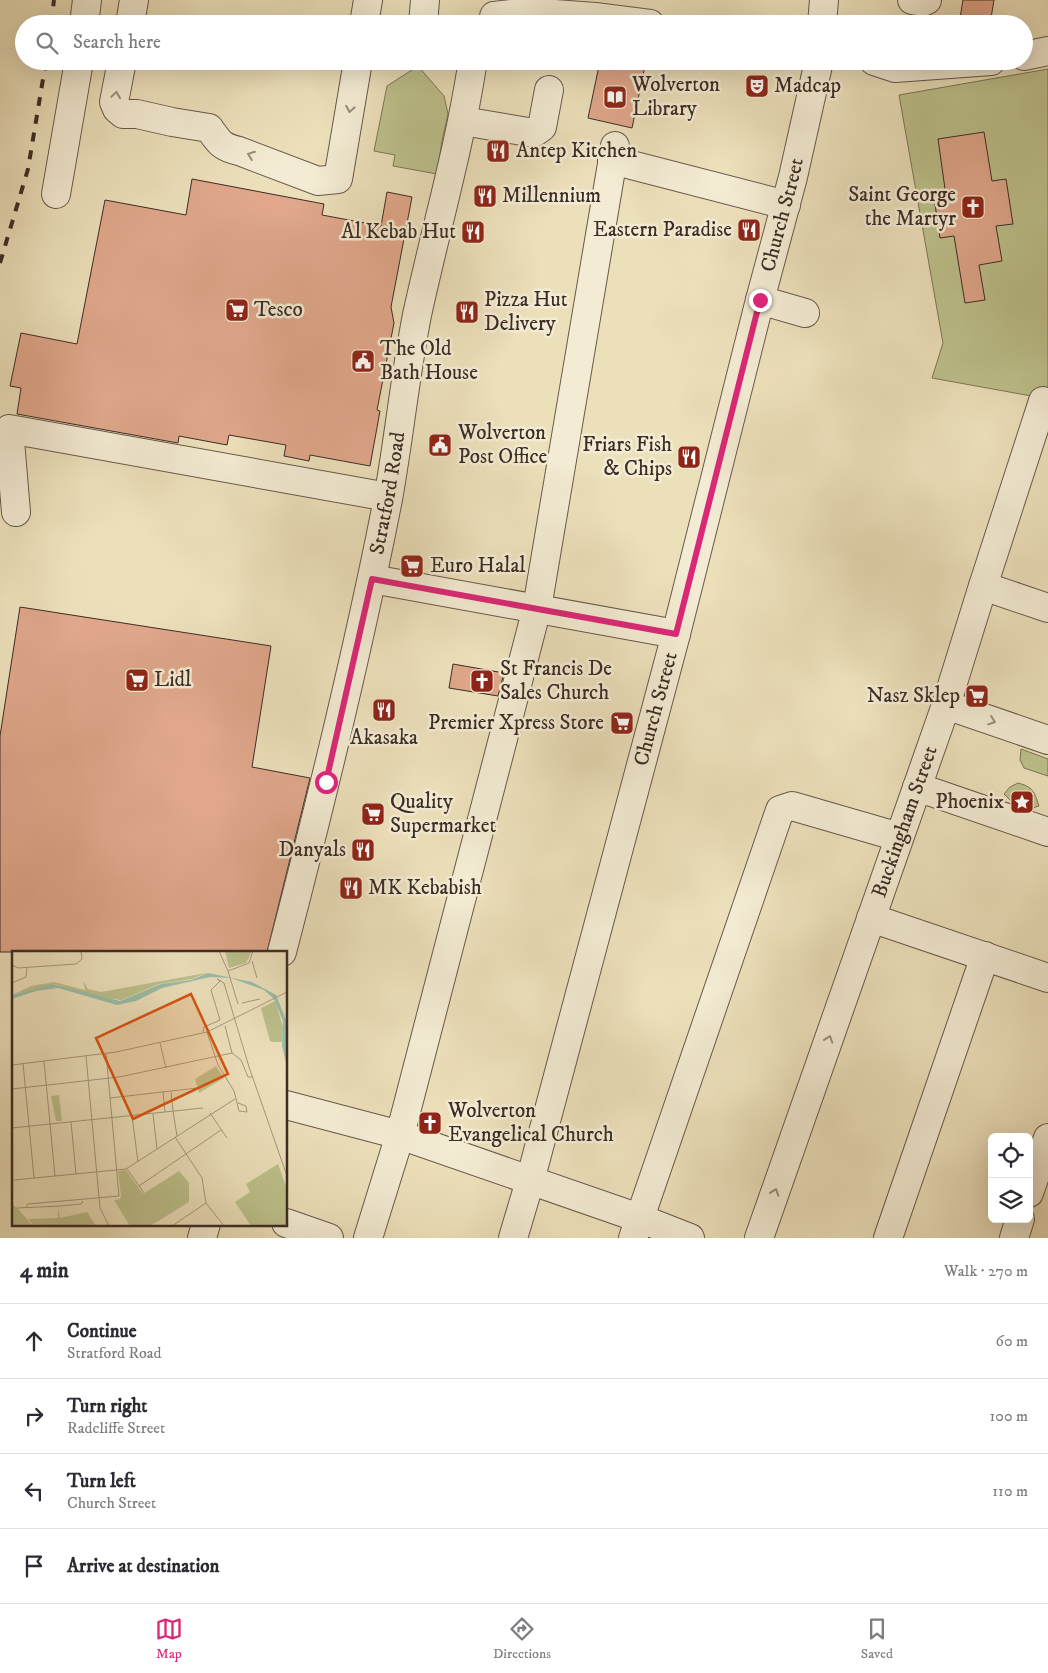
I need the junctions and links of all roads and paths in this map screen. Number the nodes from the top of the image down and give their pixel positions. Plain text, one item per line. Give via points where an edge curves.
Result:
1 (87, 0) edge
2 (134, 0) edge
3 (368, 0) edge
4 (425, 0) edge
5 (824, 0) edge
6 (912, 0) edge
7 (927, 0) edge
8 (491, 13) edge
9 (85, 15) edge
10 (132, 15) edge
11 (366, 15) edge
12 (424, 15) edge
13 (568, 15) edge
14 (823, 15) edge
15 (1048, 51) edge
16 (1033, 54) edge
17 (77, 70) edge
18 (120, 70) edge
19 (356, 70) edge
20 (466, 70) edge
21 (817, 70) edge
22 (549, 90) dead end
23 (463, 121) junction
24 (56, 194) dead end
25 (786, 205) junction
26 (760, 300) junction
27 (805, 313) dead end
28 (1043, 402) dead end
29 (388, 497) junction
30 (16, 512) dead end
31 (372, 579) junction
32 (983, 586) junction
33 (537, 608) junction
34 (1048, 608) edge
35 (676, 634) junction
36 (946, 705) junction
37 (1048, 740) edge
38 (917, 787) junction
39 (1048, 832) edge
40 (899, 837) junction
41 (871, 918) junction
42 (282, 951) edge
43 (985, 956) junction
44 (1048, 978) edge
45 (288, 1106) edge
46 (400, 1135) junction
47 (1048, 1138) edge
48 (530, 1181) junction
49 (1033, 1181) edge
50 (1019, 1223) edge
51 (288, 1224) edge
52 (636, 1228) edge
53 (329, 1238) edge
54 (368, 1238) edge
55 (513, 1238) edge
56 (690, 1238) edge
57 (759, 1238) edge
58 (888, 1238) edge
59 (1014, 1238) edge

1 - 9 street
2 - 10 street
3 - 11 street
4 - 12 street
5 - 14 street
6 - 7 street
8 - 13 street
15 - 16 street
17 - 24 street
19 -> 18 street via 338,180 330,181 318,181 228,148 220,144 209,128 123,114 114,102
20 - 23 street, Stratford Road
21 - 25 street, Church Street
22 - 23 street via 542,127 535,132
23 - 29 street, Stratford Road via 417,316
25 - 26 street, Church Street
25 - 33 street via 613,153
26 - 27 street
26 - 35 street, Church Street
28 - 32 street, Buckingham Street
29 - 30 street via 9,429
29 - 31 street, Stratford Road
31 - 33 street
31 - 42 street, Stratford Road via 326,782
32 - 34 street
32 - 36 street, Buckingham Street
33 - 35 street
33 - 46 street
35 - 48 street, Church Street
36 -> 37 street
36 - 38 street, Buckingham Street
38 - 39 street
38 - 40 street, Buckingham Street
40 - 41 street, Buckingham Street
40 - 52 street via 792,806 780,810
41 - 43 street
57 -> 41 street, Buckingham Street
43 - 44 street
43 - 58 street
45 - 46 street
46 - 48 street
46 - 54 street
47 - 49 street
48 - 52 street
48 - 55 street, Church Street
50 - 59 street
51 - 53 street
52 - 56 street

